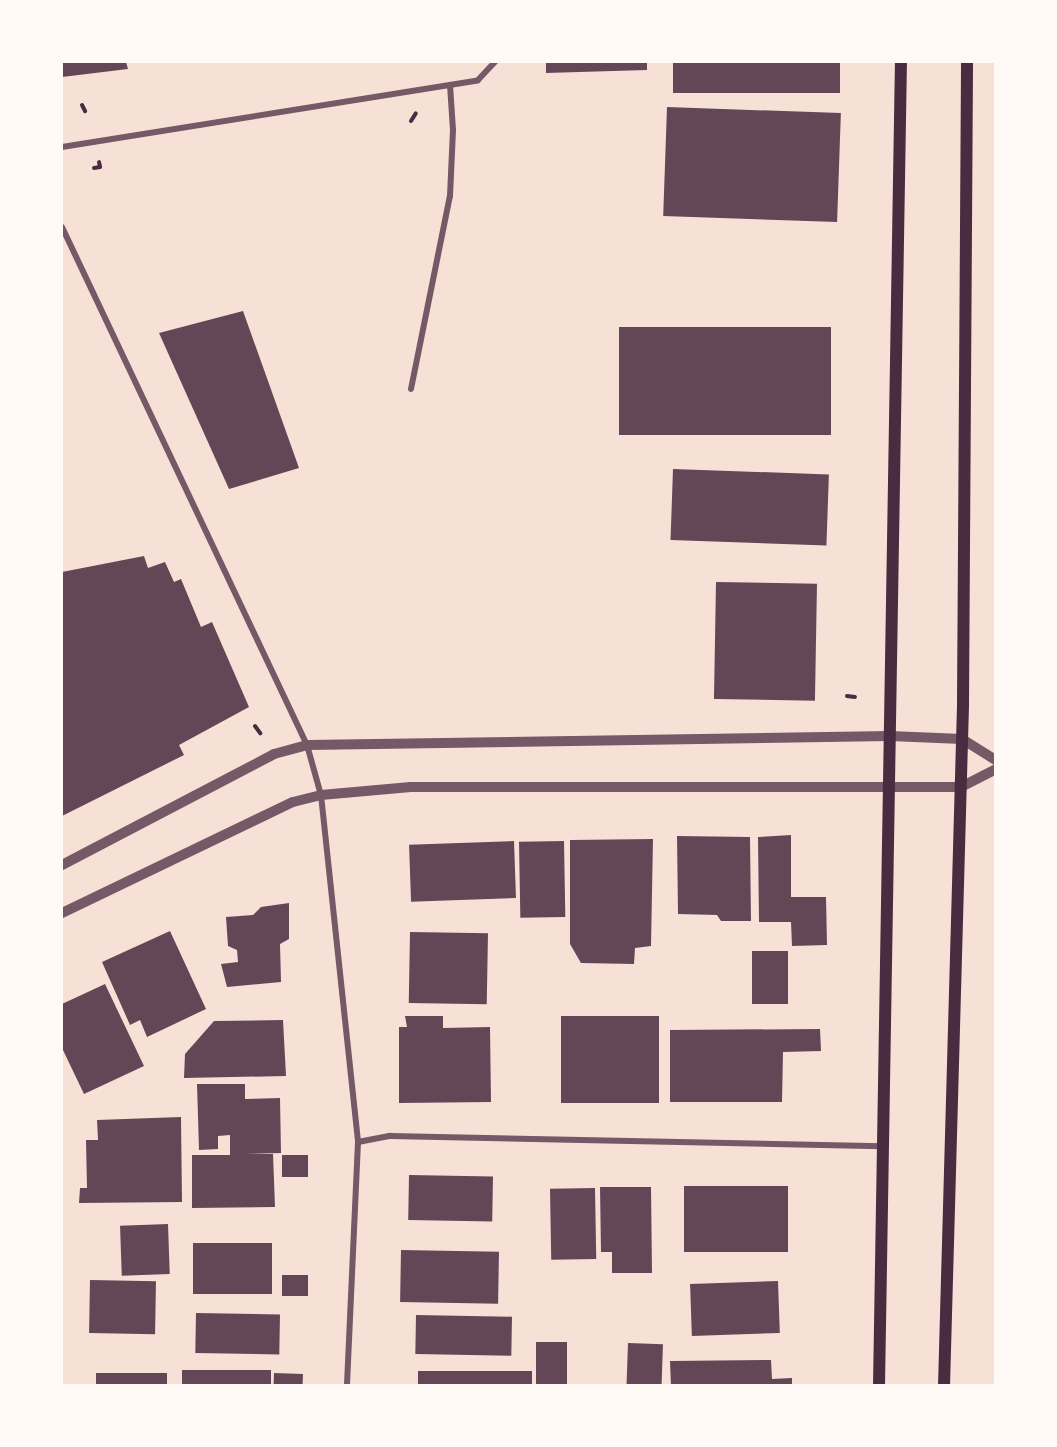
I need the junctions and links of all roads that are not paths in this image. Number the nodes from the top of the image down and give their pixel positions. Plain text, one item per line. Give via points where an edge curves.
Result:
1 (495, 62) edge
2 (901, 62) edge
3 (968, 62) edge
4 (450, 85) junction
5 (62, 147) edge
6 (62, 227) edge
7 (411, 389) dead end
8 (890, 736) junction
9 (962, 739) junction
10 (307, 745) junction
11 (996, 760) edge
12 (996, 769) edge
13 (889, 787) junction
14 (961, 788) junction
15 (321, 795) junction
16 (62, 865) edge
17 (62, 913) edge
18 (358, 1142) junction
19 (882, 1146) junction
20 (347, 1386) edge
21 (879, 1386) edge
22 (944, 1386) edge

1 - 4 street via 478,80
2 - 8 main road
3 - 9 main road
4 - 5 street
4 - 7 street via 450,196
6 - 10 street
8 - 9 street
8 - 10 street
8 - 13 main road
9 - 11 street
9 - 14 main road
10 - 15 street
10 - 16 street via 274,754
12 - 14 street
13 - 14 street
13 - 15 street via 411,787
13 - 19 main road
14 - 22 main road
15 - 17 street via 293,802
15 - 18 street
18 - 19 street via 390,1136
18 - 20 street
19 - 21 main road

